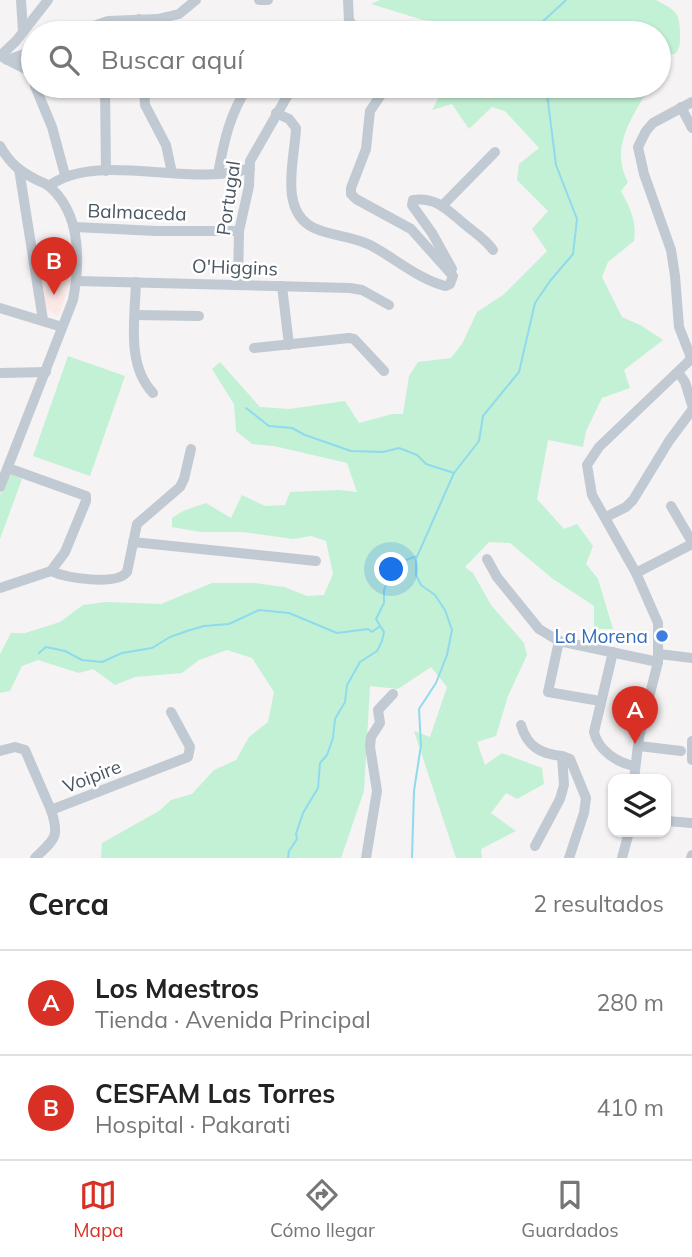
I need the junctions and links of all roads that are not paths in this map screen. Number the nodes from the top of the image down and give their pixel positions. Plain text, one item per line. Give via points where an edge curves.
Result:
1 (21, 0) edge
2 (48, 0) edge
3 (196, 0) edge
4 (259, 0) edge
5 (268, 0) edge
6 (348, 0) edge
7 (139, 19) joint
8 (22, 21) edge
9 (32, 21) edge
10 (108, 21) edge
11 (349, 21) edge
12 (21, 35) edge
13 (21, 53) edge
14 (2, 57) edge
15 (21, 68) edge
16 (40, 98) edge
17 (105, 98) edge
18 (145, 98) edge
19 (240, 98) edge
20 (285, 98) edge
21 (379, 98) edge
22 (692, 102) edge
23 (681, 107) junction
24 (276, 113) junction
25 (692, 128) edge
26 (0, 146) edge
27 (495, 152) dead end
28 (250, 168) junction
29 (19, 169) junction
30 (106, 171) junction
31 (172, 173) junction
32 (218, 174) junction
33 (65, 175) junction
34 (49, 186) junction
35 (443, 205) junction
36 (75, 227) junction
37 (239, 231) junction
38 (493, 250) dead end
39 (453, 276) junction
40 (77, 281) junction
41 (136, 282) junction
42 (239, 284) junction
43 (282, 286) junction
44 (389, 305) dead end
45 (0, 308) edge
46 (135, 315) junction
47 (199, 316) dead end
48 (44, 320) junction
49 (62, 327) junction
50 (289, 345) junction
51 (254, 348) dead end
52 (691, 363) edge
53 (46, 372) junction
54 (384, 372) dead end
55 (678, 372) junction
56 (0, 373) edge
57 (153, 393) dead end
58 (692, 405) edge
59 (692, 410) edge
60 (191, 449) dead end
61 (8, 468) junction
62 (1, 483) edge
63 (671, 506) dead end
64 (606, 517) junction
65 (133, 542) junction
66 (692, 543) edge
67 (487, 559) dead end
68 (316, 561) dead end
69 (51, 571) junction
70 (636, 573) junction
71 (0, 589) edge
72 (559, 641) junction
73 (613, 652) junction
74 (659, 658) junction
75 (692, 658) edge
76 (393, 694) dead end
77 (600, 701) junction
78 (171, 712) dead end
79 (521, 724) dead end
80 (692, 741) edge
81 (639, 746) junction
82 (0, 751) edge
83 (688, 755) edge
84 (562, 756) junction
85 (635, 766) junction
86 (634, 774) edge
87 (51, 810) junction
88 (671, 821) edge
89 (692, 823) edge
90 (628, 837) edge
91 (535, 846) dead end
92 (35, 858) edge
93 (366, 858) edge
94 (569, 858) edge
95 (622, 858) edge

1 - 8 street
2 - 9 street
3 - 7 street via 179,14
4 - 5 street
6 - 11 street
7 - 10 street
12 - 14 street
13 - 14 street
14 - 15 street
16 - 33 street
17 - 30 street
18 - 31 street via 166,145
19 - 32 street
20 - 24 street, Portugal
21 - 39 street via 367,121 366,149 351,194 411,229
22 - 23 street
23 - 25 street
23 - 52 street via 653,122 638,147 671,250 679,327
24 - 28 street, Portugal
24 - 39 street via 296,128 292,190 296,208 307,223 359,240 436,284 450,284
26 - 29 street
27 - 35 street
28 - 32 street
28 - 37 street, Portugal
29 - 34 street
29 - 48 street
30 - 31 street
30 - 33 street
31 - 32 street
33 - 34 street
34 - 36 street
35 - 38 street
35 - 39 street via 411,202 452,267
36 - 37 street, Balmaceda
36 - 40 street
37 - 42 street, Portugal
40 - 41 street, O'Higgins
40 - 49 street
41 - 42 street, O'Higgins
41 - 46 street
42 - 43 street, O'Higgins
43 - 44 street, O'Higgins via 362,290
43 - 50 street
45 - 48 street
46 - 47 street
46 - 57 street via 139,375
48 - 49 street
49 - 53 street
50 - 51 street
50 - 54 street via 354,339
52 - 55 street
53 - 56 street
53 - 61 street
55 - 58 street
55 - 64 street via 588,460 589,484
59 - 64 street via 632,500
60 - 65 street via 180,487 137,524
61 - 62 street
61 - 69 street via 86,496 65,552
63 - 66 street
64 - 70 street
65 - 68 street
65 - 69 street via 123,578 76,578
66 - 70 street
67 - 72 street via 539,629
69 - 71 street
70 - 74 street via 657,623
72 - 73 street
72 - 77 street via 548,692
73 - 74 street
73 - 77 street
74 - 75 street
74 - 81 street
76 - 93 street via 378,710 380,723 370,737 377,791
77 - 85 street via 595,740 616,760
78 - 87 street, Voipire via 190,747 186,759
79 - 84 street via 532,747
80 - 83 street
81 - 83 street
81 - 85 street
82 - 87 street, Voipire via 25,750
84 - 91 street via 560,799
84 - 94 street via 570,759 586,797
85 - 86 street
87 - 92 street via 55,837
88 - 89 street
90 - 95 street

